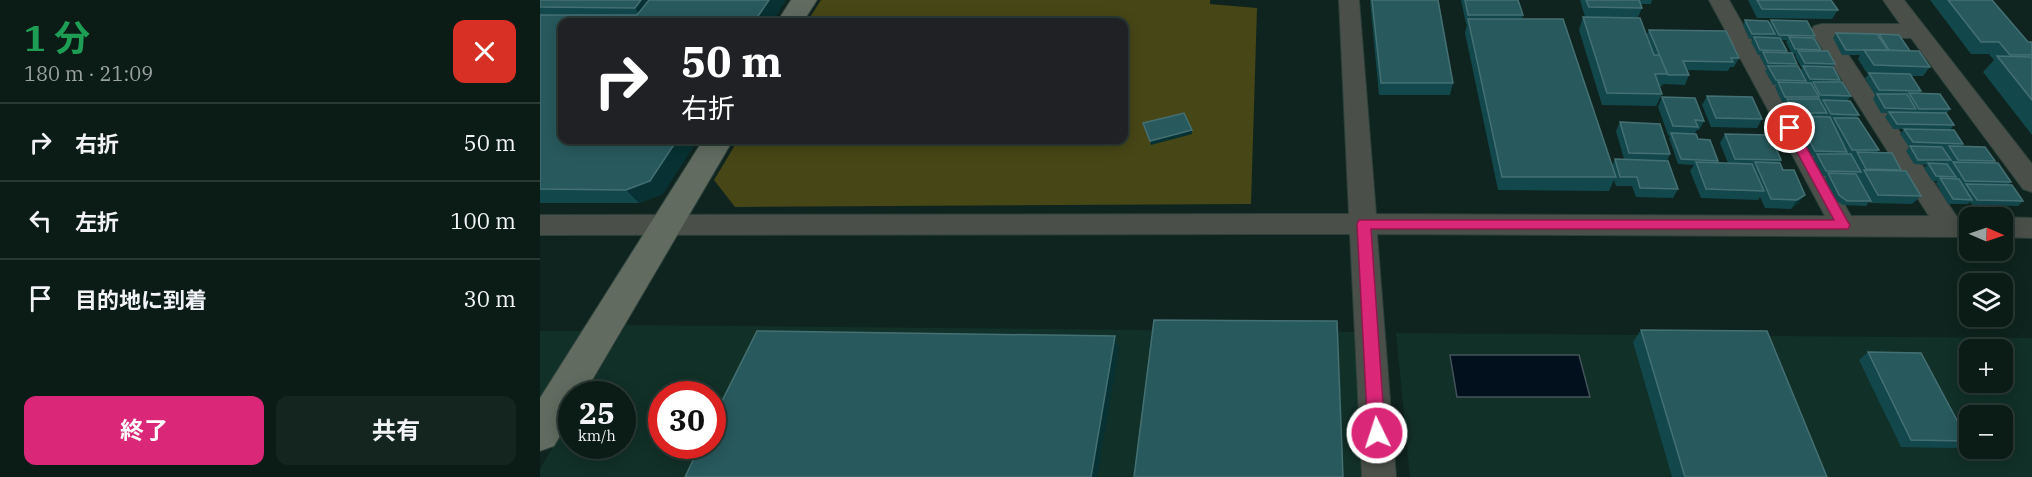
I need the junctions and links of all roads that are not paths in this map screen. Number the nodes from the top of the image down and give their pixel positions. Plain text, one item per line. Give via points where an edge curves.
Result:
1 (804, 0) edge
2 (1349, 0) edge
3 (1719, 0) edge
4 (1893, 0) edge
5 (793, 18) edge
6 (1916, 31) junction
7 (715, 144) edge
8 (2032, 182) edge
9 (1364, 224) junction
10 (540, 225) edge
11 (1843, 225) junction
12 (664, 226) junction
13 (1959, 226) edge
14 (1959, 227) edge
15 (2013, 227) edge
16 (2032, 228) edge
17 (540, 433) edge
18 (1380, 477) edge

1 - 5 street
2 - 9 street
3 - 11 street
4 - 6 street
6 - 8 street
6 - 13 street via 1822,31
7 - 12 street
9 - 11 street
9 - 12 street
9 - 18 street
10 - 12 street
11 - 14 street
12 - 17 street
15 - 16 street

